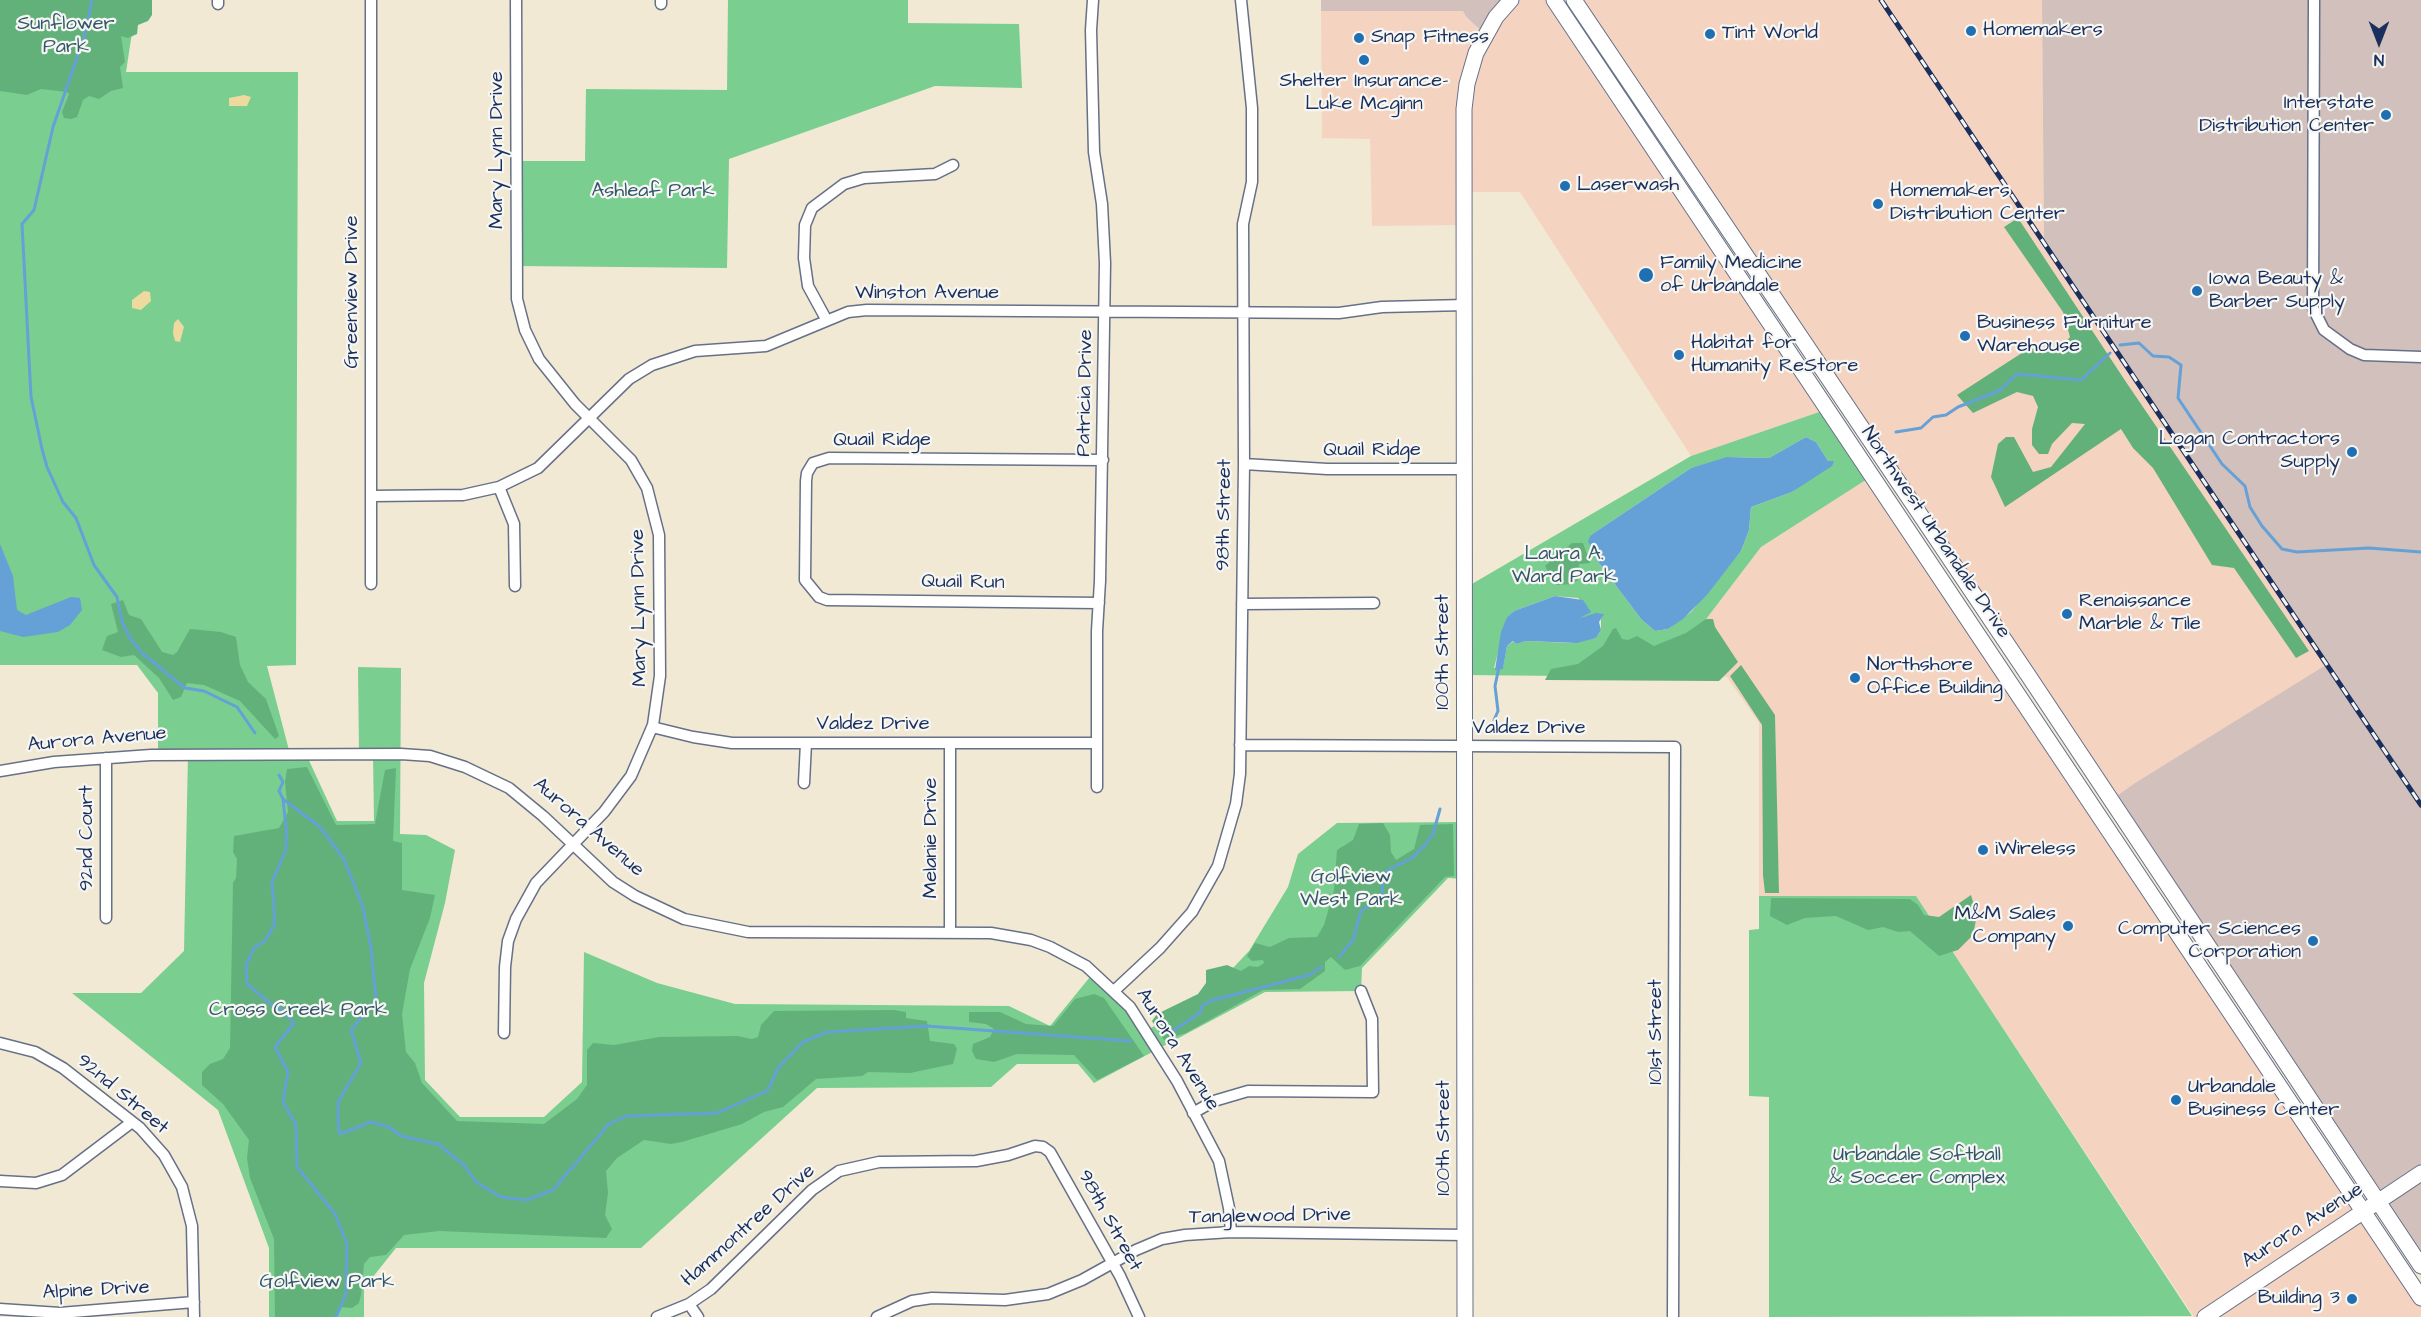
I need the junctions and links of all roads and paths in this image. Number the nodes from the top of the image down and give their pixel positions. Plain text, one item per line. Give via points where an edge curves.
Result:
1 (371, 0) edge
2 (516, 0) edge
3 (1094, 0) edge
4 (1241, 0) edge
5 (1511, 0) edge
6 (1554, 0) edge
7 (1574, 0) edge
8 (2314, 0) edge
9 (953, 165) dead end
10 (1465, 305) junction
11 (1105, 313) junction
12 (1243, 314) junction
13 (826, 320) junction
14 (2421, 357) edge
15 (590, 418) junction
16 (1102, 460) junction
17 (1244, 464) junction
18 (1465, 469) junction
19 (500, 487) junction
20 (372, 496) junction
21 (371, 584) dead end
22 (515, 586) dead end
23 (827, 600) joint
24 (1099, 603) junction
25 (1374, 603) dead end
26 (1242, 604) junction
27 (652, 727) junction
28 (806, 743) junction
29 (950, 743) junction
30 (1096, 743) junction
31 (1240, 745) junction
32 (1465, 746) junction
33 (1675, 747) joint
34 (106, 758) junction
35 (0, 771) edge
36 (804, 783) dead end
37 (1097, 787) dead end
38 (572, 846) junction
39 (106, 918) dead end
40 (950, 933) junction
41 (1114, 990) junction
42 (1361, 991) dead end
43 (504, 1033) dead end
44 (0, 1043) edge
45 (1193, 1113) junction
46 (132, 1122) junction
47 (1042, 1147) joint
48 (2421, 1173) edge
49 (0, 1181) edge
50 (2378, 1202) junction
51 (2362, 1212) junction
52 (1231, 1232) junction
53 (1466, 1235) junction
54 (1112, 1263) junction
55 (2421, 1266) edge
56 (2421, 1298) edge
57 (194, 1302) junction
58 (689, 1304) junction
59 (0, 1309) edge
60 (2207, 1316) edge
61 (194, 1317) edge
62 (657, 1317) edge
63 (698, 1317) edge
64 (877, 1317) edge
65 (1139, 1317) edge
66 (1466, 1317) edge
67 (1673, 1317) edge

1 - 20 street, Greenview Drive
2 - 15 street, Mary Lynn Drive via 517,299 525,330 539,359
3 - 11 street, Patricia Drive via 1094,152 1102,204
4 - 12 street, 98th Street via 1252,108 1252,182 1243,224
5 - 10 main road, 100th Street via 1485,34 1467,84
6 - 51 main road, Northwest Urbandale Drive
7 - 50 main road, Northwest Urbandale Drive
8 - 14 street via 2313,308 2324,330 2364,355
9 - 13 street via 935,174 864,178 844,184 812,208 805,225 808,286
10 - 12 street, Winston Avenue
10 - 18 main road, 100th Street
11 - 12 street, Winston Avenue
11 - 13 street, Winston Avenue via 867,309
11 - 16 street, Patricia Drive
12 - 17 street, 98th Street
13 - 15 street, Winston Avenue via 766,346 695,351 652,365 629,380
15 - 19 street, Winston Avenue via 538,468
15 - 27 street, Mary Lynn Drive via 631,460 647,488 657,519 660,676
16 - 23 street, Quail Ridge via 820,459 807,472 806,580 814,594
16 - 24 street, Patricia Drive
17 - 18 street, Quail Ridge via 1327,470
17 - 26 street, 98th Street
18 - 32 main road, 100th Street
19 - 20 street, Winston Avenue via 463,495
19 - 22 street via 514,524
20 - 21 street, Greenview Drive
23 - 24 street, Quail Run
24 - 30 street, Patricia Drive
25 - 26 street
26 - 31 street, 98th Street
27 - 28 street, Valdez Drive via 732,743
27 - 38 street, Mary Lynn Drive via 631,776
28 - 29 street, Valdez Drive
28 - 36 street
29 - 30 street, Valdez Drive
29 - 40 street, Melanie Drive
30 - 37 street, Patricia Drive
31 - 32 street, Valdez Drive
31 - 41 street, 98th Street via 1234,813 1227,841 1206,889 1175,932
32 - 33 street, Valdez Drive
32 - 53 main road, 100th Street
33 - 67 street, 101st Street
34 - 35 street, Aurora Avenue
34 - 38 street, Aurora Avenue via 412,754 448,761 509,788
34 - 39 street, 92nd Court
38 - 40 street, Aurora Avenue via 635,896 684,919 725,929 773,933
38 - 43 street, Mary Lynn Drive via 536,883 516,919 505,967
40 - 41 street, Aurora Avenue via 991,933 1031,940 1086,966
41 - 45 street, Aurora Avenue via 1130,1007
42 - 45 street via 1372,1019 1373,1092 1248,1091 1214,1101
44 - 46 street, 92nd Street via 50,1059
45 - 52 street, Aurora Avenue via 1219,1161
46 - 49 street via 62,1175 36,1183
46 - 57 street, 92nd Street via 164,1155 185,1197 192,1226
47 - 54 street, 98th Street via 1050,1152
47 - 58 street, Hammontree Drive via 976,1161 879,1162 839,1171 812,1190 711,1289
48 - 50 main road, Aurora Avenue
50 - 51 main road, Aurora Avenue
50 - 55 main road, Northwest Urbandale Drive
51 - 56 main road, Northwest Urbandale Drive
51 - 60 main road, Aurora Avenue
52 - 53 street, Tanglewood Drive
52 - 54 street, Tanglewood Drive via 1162,1239
53 - 66 main road, 100th Street
54 - 64 street, Tanglewood Drive via 1048,1294 1005,1300 932,1298 912,1301
54 - 65 street, 98th Street
57 - 59 street, Alpine Drive via 60,1313
57 - 61 street, 92nd Street
58 - 62 street, Hammontree Drive
58 - 63 street

